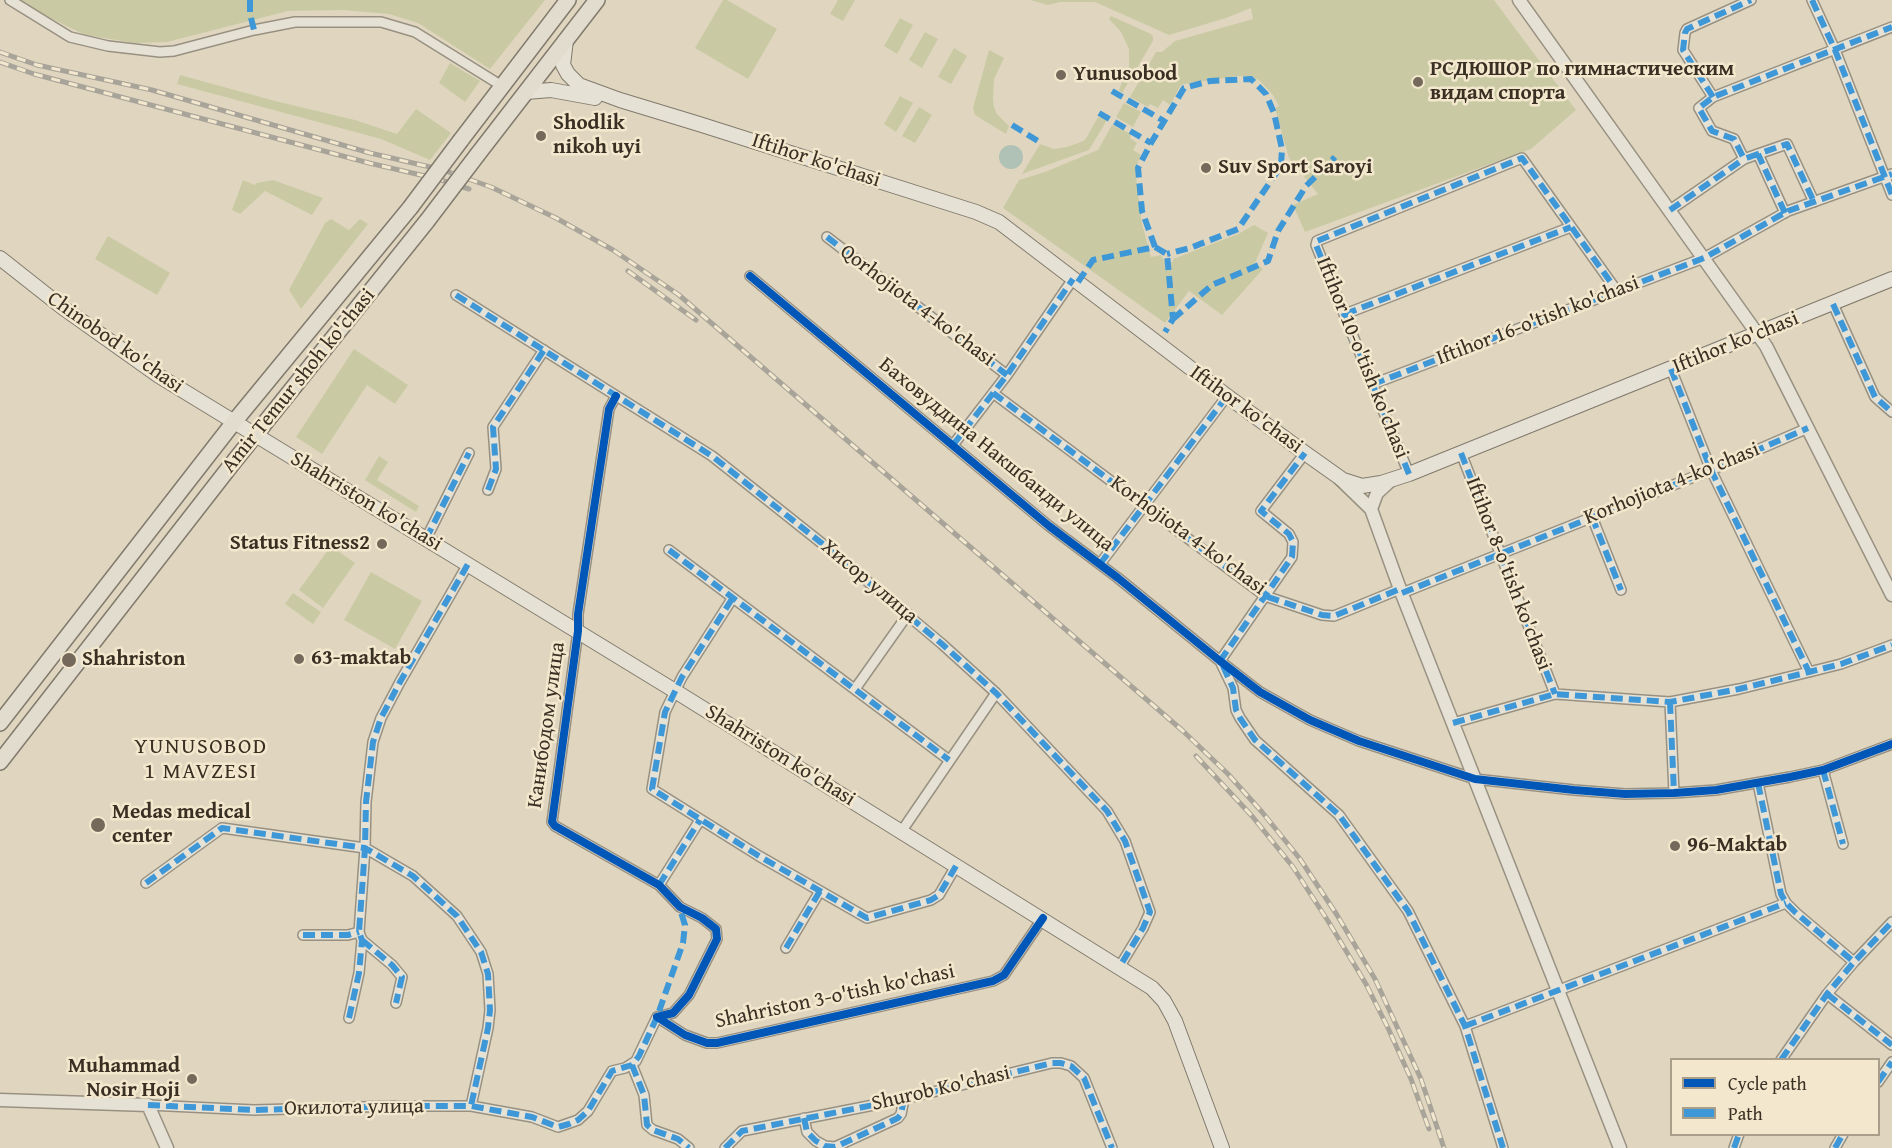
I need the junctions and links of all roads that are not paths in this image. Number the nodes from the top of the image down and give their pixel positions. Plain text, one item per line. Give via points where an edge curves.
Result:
1 (10, 0) edge
2 (568, 0) edge
3 (597, 0) edge
4 (1519, 0) edge
5 (1751, 0) edge
6 (1812, 0) edge
7 (1892, 27) edge
8 (566, 40) junction
9 (1835, 50) junction
10 (502, 86) junction
11 (526, 92) junction
12 (1713, 97) junction
13 (620, 100) junction
14 (1758, 154) junction
15 (1744, 159) junction
16 (1889, 175) edge
17 (1892, 195) edge
18 (1814, 202) junction
19 (1670, 210) junction
20 (1785, 213) junction
21 (1571, 227) junction
22 (827, 237) dead end
23 (0, 258) edge
24 (1704, 258) junction
25 (750, 276) dead end
26 (1073, 279) junction
27 (1892, 279) edge
28 (1617, 291) junction
29 (456, 295) dead end
30 (1833, 304) junction
31 (1345, 314) junction
32 (1758, 334) junction
33 (544, 350) junction
34 (1671, 369) junction
35 (1007, 375) junction
36 (1373, 384) junction
37 (993, 393) junction
38 (616, 396) junction
39 (1227, 396) junction
40 (1892, 412) edge
41 (234, 422) junction
42 (1808, 429) junction
43 (255, 435) junction
44 (952, 445) junction
45 (469, 453) dead end
46 (1305, 453) junction
47 (1461, 453) junction
48 (1711, 470) junction
49 (1335, 474) junction
50 (1409, 474) junction
51 (1390, 480) junction
52 (488, 490) dead end
53 (169, 504) junction
54 (1144, 505) junction
55 (1371, 509) junction
56 (1592, 517) junction
57 (190, 518) junction
58 (429, 533) junction
59 (669, 550) dead end
60 (1500, 553) junction
61 (468, 564) junction
62 (1100, 564) junction
63 (1621, 590) dead end
64 (1401, 591) junction
65 (1892, 595) edge
66 (1265, 596) junction
67 (732, 598) junction
68 (908, 615) junction
69 (578, 631) junction
70 (1892, 645) edge
71 (1220, 661) junction
72 (1809, 672) junction
73 (855, 689) junction
74 (675, 691) junction
75 (996, 693) junction
76 (1555, 694) junction
77 (1670, 702) junction
78 (0, 723) edge
79 (1453, 723) junction
80 (1892, 744) edge
81 (949, 760) junction
82 (0, 762) edge
83 (1823, 770) junction
84 (1475, 778) junction
85 (1758, 783) junction
86 (1674, 793) junction
87 (700, 820) junction
88 (901, 832) junction
89 (1843, 844) dead end
90 (365, 848) junction
91 (956, 866) junction
92 (146, 882) dead end
93 (659, 885) junction
94 (820, 891) junction
95 (1786, 903) junction
96 (1043, 918) junction
97 (1892, 922) edge
98 (303, 935) dead end
99 (360, 936) junction
100 (786, 948) dead end
101 (1854, 962) junction
102 (1120, 966) junction
103 (1558, 990) junction
104 (1827, 994) junction
105 (396, 1004) dead end
106 (657, 1017) junction
107 (349, 1018) dead end
108 (1465, 1026) junction
109 (1892, 1045) edge
110 (1782, 1058) edge
111 (1892, 1062) edge
112 (632, 1065) junction
113 (1880, 1079) edge
114 (904, 1099) junction
115 (0, 1100) edge
116 (148, 1106) junction
117 (471, 1106) junction
118 (804, 1118) junction
119 (167, 1148) edge
120 (689, 1148) edge
121 (725, 1148) edge
122 (1112, 1148) edge
123 (1222, 1148) edge
124 (1503, 1148) edge
125 (1620, 1148) edge

1 - 10 street via 70,37 160,52 295,22 381,22 415,32
2 - 10 main road, Amir Temur shoh ko'chasi
3 - 8 main road, Amir Temur shoh ko'chasi
4 - 19 street
5 - 12 street via 1684,33 1683,50
6 - 9 street
7 - 9 street
8 - 11 main road, Amir Temur shoh ko'chasi
8 - 13 main road, Iftihor ko'chasi via 562,60 570,77 579,85
9 - 12 street
9 - 16 street
10 - 41 main road, Amir Temur shoh ko'chasi, bridge via 410,208
11 - 13 main road, Iftihor ko'chasi via 551,90
11 - 43 main road, Amir Temur shoh ko'chasi, bridge
12 - 15 street via 1699,108 1712,131 1734,139
13 - 26 main road, Iftihor ko'chasi via 991,218
14 - 15 street
14 - 18 street via 1787,144
14 - 20 street
15 - 19 street
16 - 17 street
16 - 18 street
18 - 20 street
19 - 24 street
20 - 24 street
21 - 28 street
21 - 31 street
21 - 31 street, Iftihor 10-o'tish ko'chasi via 1522,158 1316,243
22 - 35 street, Qorhojiota 4-ko'chasi
23 - 41 main road, Chinobod ko'chasi via 127,355
24 - 28 street, Iftihor 16-o'tish ko'chasi
24 - 32 street
25 - 44 street, Баховуддина Накшбанди улица
26 - 35 street
26 - 39 main road, Iftihor ko'chasi
27 - 30 main road, Iftihor ko'chasi
28 - 36 street, Iftihor 16-o'tish ko'chasi
29 - 33 street, Хисор улица
30 - 32 main road, Iftihor ko'chasi
30 - 40 street via 1875,397
31 - 36 street, Iftihor 10-o'tish ko'chasi
32 - 34 main road, Iftihor ko'chasi
32 - 42 street
33 - 38 street, Хисор улица
33 - 52 street via 493,427 496,469
34 - 47 main road, Iftihor ko'chasi
34 - 48 street
35 - 37 street
36 - 50 street, Iftihor 10-o'tish ko'chasi
37 - 44 street
37 - 54 street, Korhojiota 4-ko'chasi
38 - 68 street, Хисор улица via 712,456
38 - 69 street, Канибодом улица via 609,409
39 - 46 main road, Iftihor ko'chasi
39 - 54 street
41 - 43 main road, Chinobod ko'chasi
41 - 53 main road, Amir Temur shoh ko'chasi
42 - 48 street, Korhojiota 4-ko'chasi
42 - 65 street
43 - 57 main road, Amir Temur shoh ko'chasi
43 - 58 main road, Shahriston ko'chasi
44 - 62 street, Баховуддина Накшбанди улица
45 - 58 street
46 - 49 main road, Iftihor ko'chasi
46 - 66 street via 1261,511 1281,526 1293,542 1289,563
47 - 50 main road, Iftihor ko'chasi
47 - 60 street, Iftihor 8-o'tish ko'chasi
48 - 56 street, Korhojiota 4-ko'chasi
48 - 72 street
49 - 51 main road, Iftihor ko'chasi via 1362,486
49 - 55 street
50 - 51 main road, Iftihor ko'chasi
51 - 55 street via 1377,493
53 - 57 main road
53 - 78 main road, Amir Temur shoh ko'chasi
54 - 62 street
54 - 66 street, Korhojiota 4-ko'chasi
55 - 64 street
56 - 60 street, Korhojiota 4-ko'chasi
56 - 63 street
57 - 82 main road, Amir Temur shoh ko'chasi
58 - 61 main road, Shahriston ko'chasi
59 - 67 street
60 - 64 street, Korhojiota 4-ko'chasi
60 - 76 street, Iftihor 8-o'tish ko'chasi
61 - 69 main road, Shahriston ko'chasi
61 - 90 street via 381,718 373,742
62 - 71 street, Баховуддина Накшбанди улица
64 - 66 street, Korhojiota 4-ko'chasi via 1334,616
64 - 79 street
66 - 71 street
67 - 73 street
67 - 74 street
68 - 73 street
68 - 75 street, Хисор улица
69 - 74 main road, Shahriston ko'chasi
69 - 93 street, Канибодом улица via 552,822
70 - 72 street
71 - 84 street, Баховуддина Накшбанди улица via 1260,692 1310,720 1359,741
71 - 108 street via 1233,688 1236,710 1255,740 1339,815 1408,911
72 - 77 street
73 - 81 street
74 - 87 street via 665,712 652,789
74 - 88 main road, Shahriston ko'chasi
75 - 81 street
75 - 102 street, Хисор улица via 1107,811 1125,841 1150,912
76 - 77 street
76 - 79 street
77 - 86 street
79 - 84 street
80 - 83 street, Баховуддина Накшбанди улица
81 - 88 street
83 - 85 street, Баховуддина Накшбанди улица
83 - 89 street
84 - 86 street, Баховуддина Накшбанди улица via 1599,793
84 - 103 street
85 - 86 street, Баховуддина Накшбанди улица
85 - 95 street via 1778,885
87 - 93 street
87 - 94 street
88 - 91 main road, Shahriston ko'chasi
90 - 92 street via 222,828
90 - 99 street
90 - 117 street via 413,876 439,898 457,916 481,952 488,974 490,1010
91 - 94 street via 939,895 931,900 871,919
91 - 96 main road, Shahriston ko'chasi
93 - 106 street, Shahriston 3-o'tish ko'chasi via 680,907 716,929 717,939 689,995 673,1013
94 - 100 street
95 - 101 street
95 - 103 street
96 - 102 main road, Shahriston ko'chasi
96 - 106 street, Shahriston 3-o'tish ko'chasi via 1004,975 993,981 717,1043 685,1035
97 - 101 street
98 - 99 street
99 - 105 street via 402,977
99 - 107 street
101 - 104 street
102 - 123 main road, Shahriston ko'chasi via 1152,988 1168,1005
103 - 108 street
103 - 125 street
104 - 109 street
104 - 110 street
106 - 112 street
108 - 124 street
111 - 113 street
112 - 117 street, Окилота улица via 612,1071 588,1112 558,1127 532,1117
112 - 120 street via 644,1095 647,1125
114 - 118 street, Shurob Ko'chasi
114 - 118 street via 898,1118 835,1147 816,1141 807,1132
114 - 122 street, Shurob Ko'chasi via 1061,1063 1084,1078
115 - 116 street
116 - 117 street, Окилота улица via 254,1110
116 - 119 street
118 - 121 street, Shurob Ko'chasi via 742,1131

